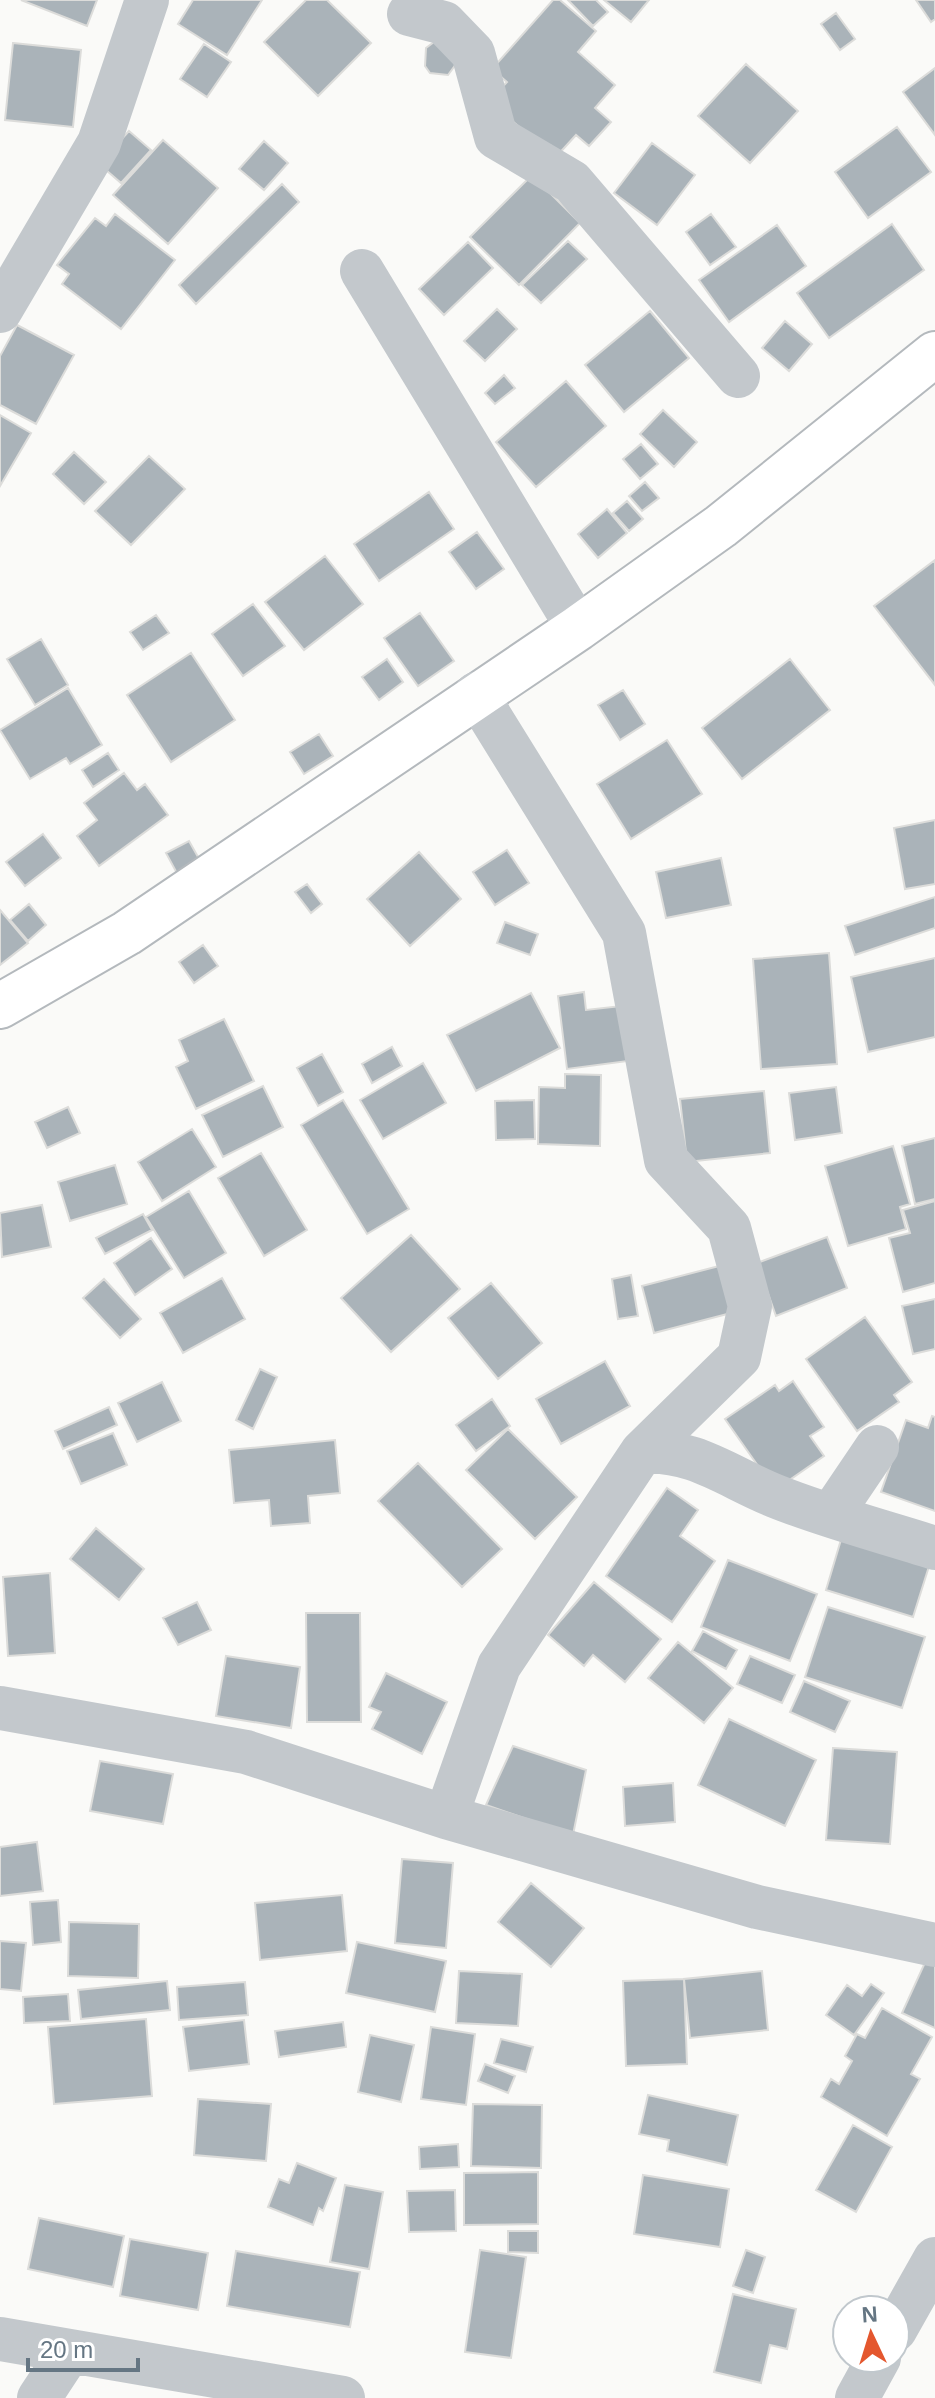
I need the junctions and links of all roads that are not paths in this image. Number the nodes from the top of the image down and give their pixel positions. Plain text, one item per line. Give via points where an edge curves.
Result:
1 (147, 0) edge
2 (410, 5) edge
3 (362, 271) dead end
4 (0, 311) edge
5 (930, 367) edge
6 (738, 376) dead end
7 (578, 628) junction
8 (476, 694) junction
9 (0, 1006) edge
10 (877, 1447) dead end
11 (642, 1452) junction
12 (831, 1515) junction
13 (935, 1548) edge
14 (0, 1708) edge
15 (446, 1817) junction
16 (935, 1945) edge
17 (935, 2259) edge
18 (911, 2302) edge
19 (0, 2339) edge
20 (70, 2351) junction
21 (870, 2374) edge
22 (39, 2398) edge
23 (343, 2398) edge
24 (857, 2398) edge

1 - 4 street via 99,143
2 - 6 street via 444,23 473,53 496,137 572,182
3 - 7 street
5 - 7 highway
7 - 8 highway
8 - 9 highway via 127,933
8 - 11 street via 624,933 666,1160 729,1228 750,1306 739,1357
10 - 12 street
11 - 12 street via 716,1465 773,1495
11 - 15 street via 499,1666
12 - 13 street
14 - 15 street via 246,1752
15 - 16 street via 757,1907
17 - 18 street
19 - 20 street
20 - 22 street
20 - 23 street
21 - 24 street

